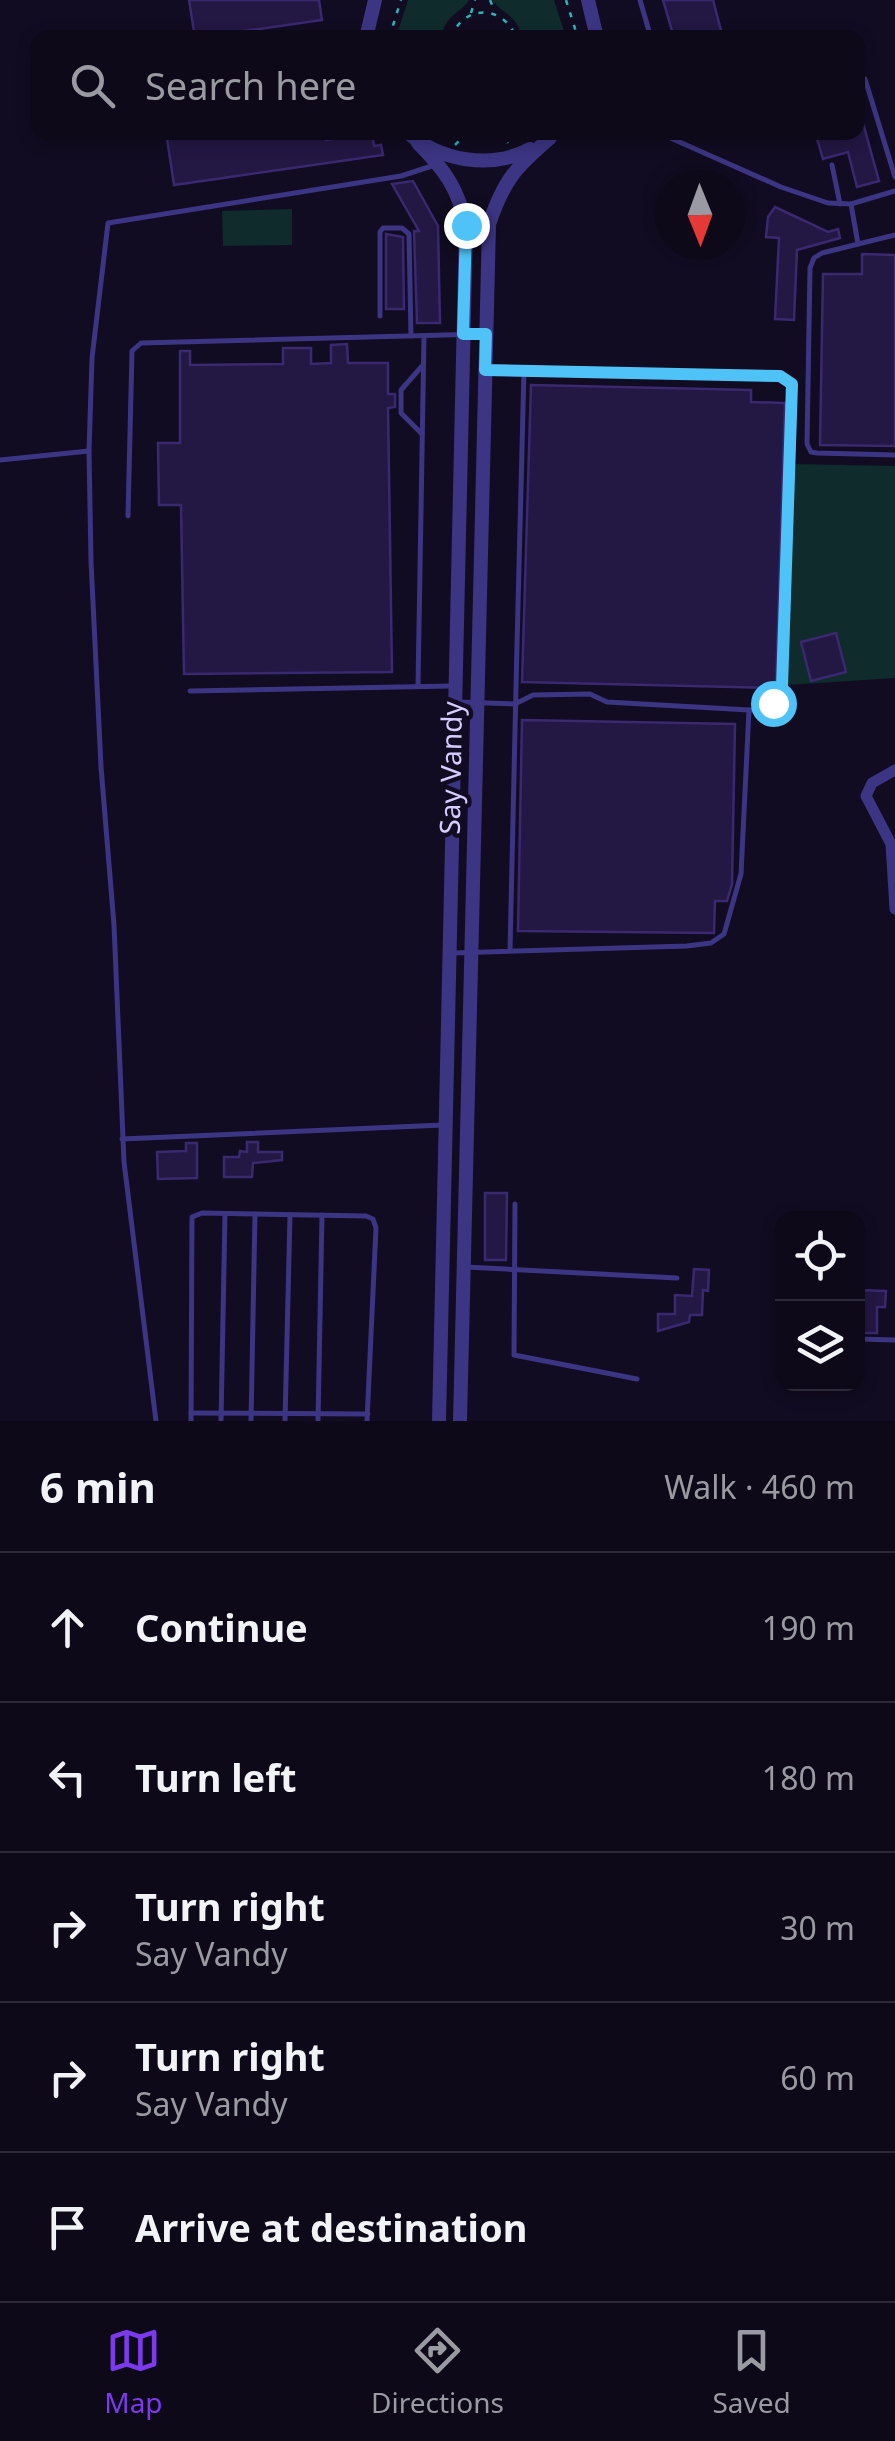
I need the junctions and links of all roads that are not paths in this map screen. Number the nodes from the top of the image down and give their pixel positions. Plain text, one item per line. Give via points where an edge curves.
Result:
1 (375, 0) edge
2 (588, 0) edge
3 (640, 0) edge
4 (368, 30) edge
5 (595, 30) edge
6 (649, 30) edge
7 (865, 78) dead end
8 (416, 140) edge
9 (546, 140) edge
10 (548, 140) edge
11 (676, 140) edge
12 (444, 160) junction
13 (832, 165) dead end
14 (895, 177) edge
15 (895, 191) edge
16 (840, 204) junction
17 (852, 204) junction
18 (895, 235) edge
19 (858, 244) junction
20 (380, 316) dead end
21 (463, 334) junction
22 (486, 334) junction
23 (411, 336) junction
24 (424, 336) junction
25 (424, 365) junction
26 (485, 370) junction
27 (524, 370) junction
28 (422, 434) junction
29 (89, 452) junction
30 (895, 456) edge
31 (0, 460) edge
32 (128, 516) dead end
33 (418, 686) junction
34 (454, 686) junction
35 (190, 691) dead end
36 (454, 702) junction
37 (477, 703) junction
38 (516, 704) junction
39 (750, 710) junction
40 (895, 770) edge
41 (895, 908) edge
42 (510, 950) junction
43 (450, 953) junction
44 (471, 953) junction
45 (446, 1125) junction
46 (122, 1140) junction
47 (515, 1204) dead end
48 (225, 1213) junction
49 (255, 1214) junction
50 (290, 1214) junction
51 (322, 1215) junction
52 (463, 1267) junction
53 (514, 1270) junction
54 (677, 1278) dead end
55 (865, 1340) edge
56 (895, 1340) edge
57 (636, 1379) dead end
58 (192, 1413) junction
59 (221, 1417) edge
60 (251, 1417) edge
61 (285, 1417) edge
62 (318, 1417) edge
63 (368, 1418) edge
64 (156, 1421) edge
65 (191, 1421) edge
66 (439, 1421) edge
67 (460, 1421) edge

1 - 4 street
2 - 5 street
3 - 6 lane
7 - 14 lane
8 - 12 street, Say Vandy
9 - 12 street via 520,155
10 - 22 street, Say Vandy via 502,187 488,224
11 - 16 lane via 815,200
12 - 21 street, Say Vandy via 466,225
12 - 29 lane via 402,176 108,223
13 - 16 lane
15 - 17 lane
16 - 17 lane
17 - 19 lane
18 - 19 lane
19 - 30 lane via 822,253 810,268 807,444 817,454
20 - 23 lane via 380,232 402,228 409,234
21 - 22 lane
21 - 24 lane
21 - 34 street, Say Vandy
22 - 26 street, Say Vandy
23 - 24 lane
23 - 32 lane via 141,342 132,351
24 - 25 lane
25 - 28 lane
25 - 28 lane via 401,390 400,413
26 - 27 lane
26 - 37 street, Say Vandy
27 - 38 lane
27 - 39 lane via 780,376 792,384 782,687 764,710
28 - 33 lane
29 - 31 lane
29 - 46 lane
33 - 34 lane
33 - 35 lane
34 - 36 street, Say Vandy
36 - 37 lane
36 - 43 street, Say Vandy
37 - 38 lane
37 - 44 street, Say Vandy
38 - 39 lane via 533,695 590,694 606,702
38 - 42 lane
39 - 42 lane via 741,874 724,934 686,946
40 - 41 street via 872,783 866,796 891,844
42 - 44 lane
43 - 44 lane
43 - 45 street, Say Vandy
44 - 52 street, Say Vandy
45 - 46 lane
45 - 66 street, Say Vandy
46 - 64 lane
47 - 53 lane
48 - 49 lane
48 - 58 lane via 192,1217
48 - 59 lane
49 - 50 lane
49 - 60 lane
50 - 51 lane
50 - 61 lane
51 - 62 lane
51 - 63 lane via 366,1216 376,1228
52 - 53 lane
52 - 67 street, Say Vandy
53 - 54 lane
53 - 57 lane via 514,1355
55 - 56 lane
58 - 59 lane
58 - 65 lane
59 - 60 lane
60 - 61 lane
61 - 62 lane
62 - 63 lane

